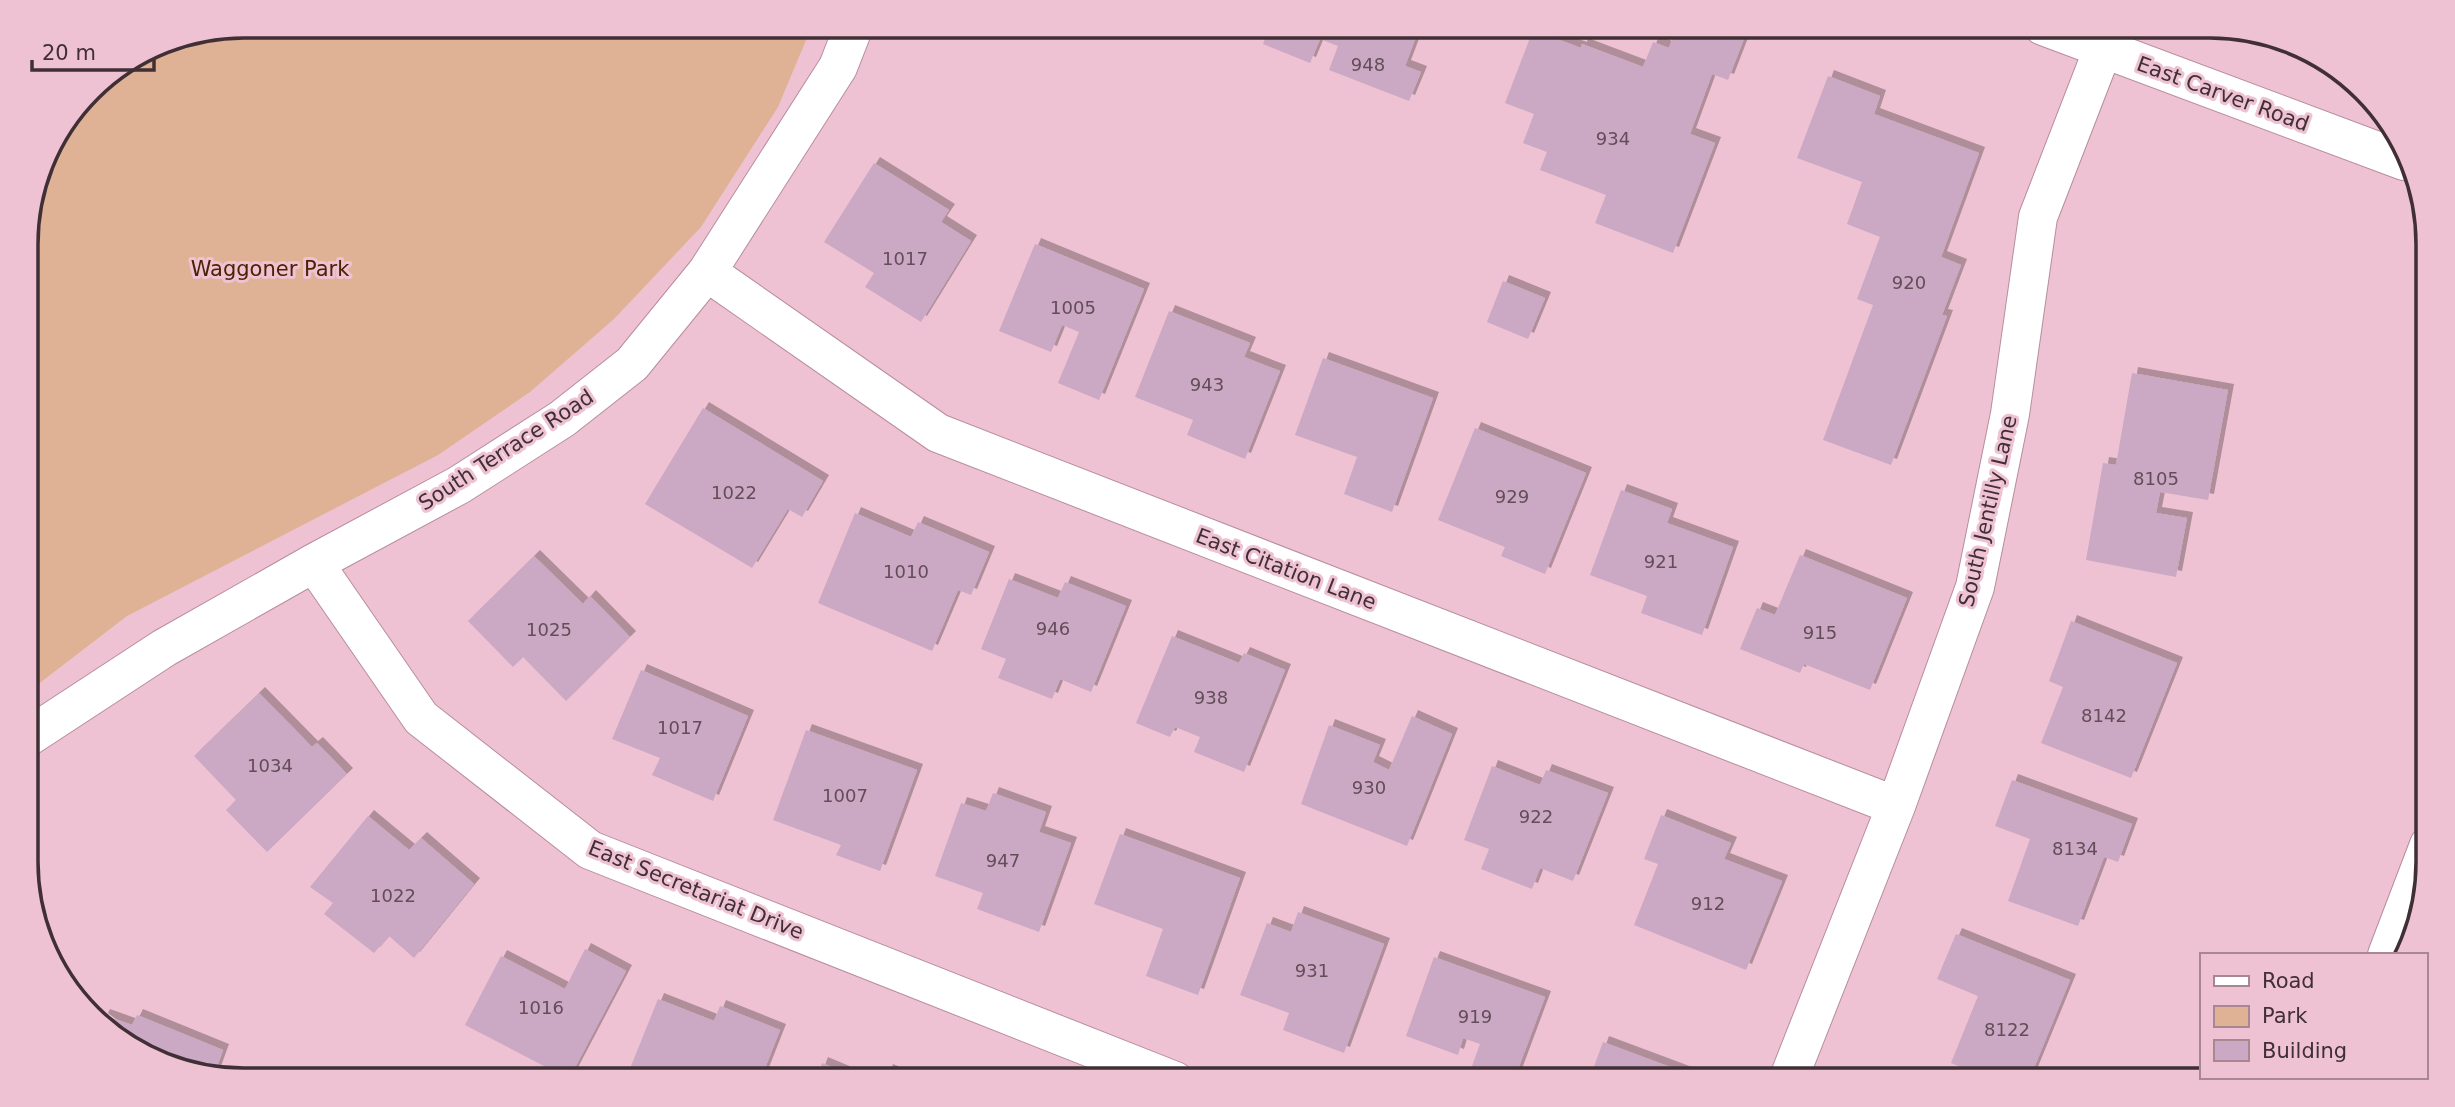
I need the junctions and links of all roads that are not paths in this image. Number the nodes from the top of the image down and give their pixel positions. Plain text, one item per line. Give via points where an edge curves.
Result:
1 (2074, 38) edge
2 (849, 39) edge
3 (2103, 49) junction
4 (2397, 158) edge
5 (707, 272) junction
6 (314, 563) junction
7 (38, 730) edge
8 (1896, 806) junction
9 (2415, 881) edge
10 (2388, 953) edge
11 (1142, 1068) edge
12 (1793, 1068) edge

1 - 3 street, East Carver Road
2 - 5 street, South Terrace Road via 838,67
3 - 4 street, East Carver Road
3 - 8 street, South Jentilly Lane via 2038,217 2010,414 1975,587
5 - 6 street, South Terrace Road via 632,364 562,419 459,485
5 - 8 street, East Citation Lane via 938,433
6 - 7 street, South Terrace Road via 164,648
6 - 11 street, East Secretariat Drive via 421,718 590,850
8 - 12 street, South Jentilly Lane
9 - 10 street

